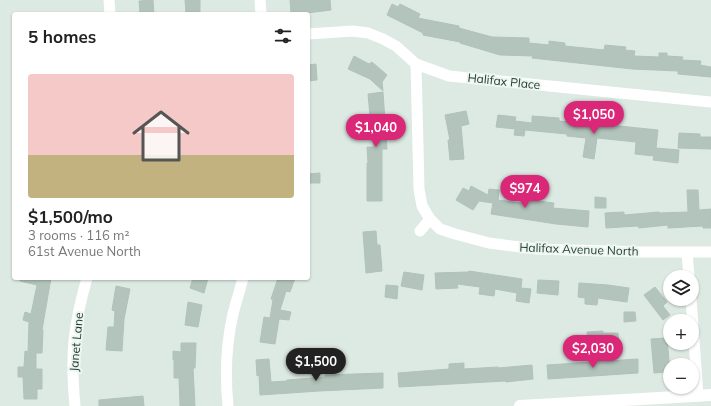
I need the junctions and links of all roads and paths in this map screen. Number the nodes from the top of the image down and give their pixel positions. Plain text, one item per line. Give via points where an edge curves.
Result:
1 (109, 0) edge
2 (260, 0) edge
3 (110, 12) edge
4 (261, 12) edge
5 (310, 34) edge
6 (416, 64) junction
7 (711, 102) edge
8 (430, 219) junction
9 (420, 231) dead end
10 (688, 252) junction
11 (711, 252) edge
12 (689, 270) edge
13 (86, 280) edge
14 (243, 280) edge
15 (692, 306) edge
16 (711, 395) edge
17 (698, 396) junction
18 (75, 406) edge
19 (228, 406) edge
20 (520, 406) edge

1 - 3 street
2 - 4 street
5 - 6 street, Halifax Place via 368,33 396,46
6 - 7 street, Halifax Place via 448,76
6 - 8 street, Halifax Avenue North via 419,189 422,206
8 - 9 street
8 - 10 street, Halifax Avenue North via 440,228 489,243 536,249
10 - 11 street, Halifax Avenue North
10 - 12 street
13 - 18 street, Janet Lane via 74,342
14 - 19 street via 228,342
15 - 17 street
16 - 17 street
17 - 20 street

